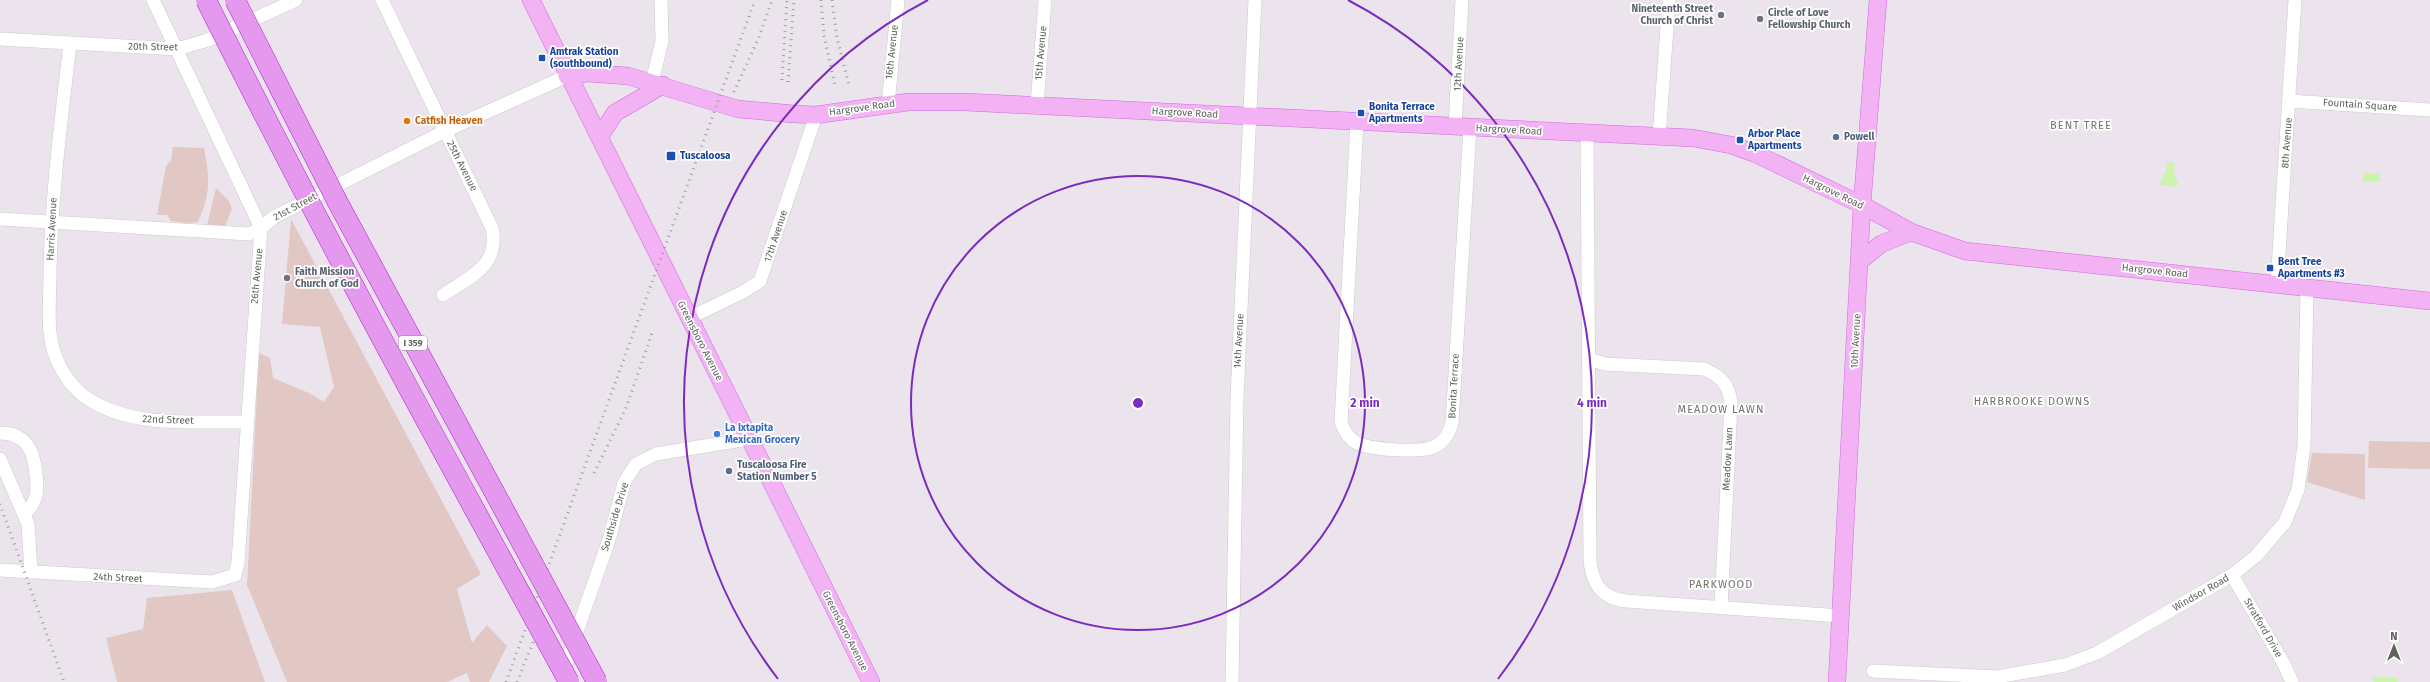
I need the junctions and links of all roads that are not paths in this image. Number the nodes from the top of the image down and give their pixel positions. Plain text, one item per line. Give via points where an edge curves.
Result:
1 (154, 0) edge
2 (206, 0) edge
3 (235, 0) edge
4 (296, 0) edge
5 (382, 0) edge
6 (531, 0) edge
7 (661, 0) edge
8 (898, 0) edge
9 (1045, 0) edge
10 (1255, 0) edge
11 (1462, 0) edge
12 (1669, 0) edge
13 (1878, 0) edge
14 (2295, 0) edge
15 (0, 39) edge
16 (70, 44) junction
17 (177, 49) junction
18 (567, 76) junction
19 (657, 83) junction
20 (2289, 101) junction
21 (888, 105) junction
22 (1037, 106) junction
23 (2430, 110) edge
24 (816, 115) junction
25 (1250, 116) junction
26 (1357, 122) junction
27 (1462, 128) junction
28 (445, 131) junction
29 (1587, 134) junction
30 (600, 136) junction
31 (1659, 137) junction
32 (1862, 205) junction
33 (0, 219) edge
34 (51, 222) junction
35 (261, 228) junction
36 (1911, 232) junction
37 (1860, 261) junction
38 (2277, 285) junction
39 (2307, 289) junction
40 (443, 295) dead end
41 (2430, 301) edge
42 (689, 318) junction
43 (1589, 359) junction
44 (92, 402) joint
45 (246, 422) junction
46 (1, 433) edge
47 (748, 439) junction
48 (0, 459) edge
49 (25, 515) junction
50 (0, 570) edge
51 (31, 572) junction
52 (235, 575) joint
53 (2232, 575) junction
54 (1721, 607) junction
55 (1841, 616) junction
56 (1873, 671) dead end
57 (1924, 678) edge
58 (559, 682) edge
59 (569, 682) edge
60 (597, 682) edge
61 (871, 682) edge
62 (1232, 682) edge
63 (1837, 682) edge
64 (2292, 682) edge

1 - 17 street, 26th Avenue
2 - 59 highway, I 359, bridge via 266,121 398,372
3 - 60 highway, I 359, bridge via 337,201
4 - 17 street, 20th Street via 208,40
5 - 28 street, 25th Avenue
6 - 18 main road, Greensboro Avenue
7 - 19 street via 662,41
8 - 21 street, 16th Avenue
9 - 22 street, 15th Avenue
10 - 25 street, 14th Avenue
11 - 27 street, 12th Avenue
12 - 31 street
13 - 32 main road, 10th Avenue
14 - 20 street, 8th Avenue
15 - 16 street, 20th Street
16 - 17 street, 20th Street
16 - 34 street, Harris Avenue
17 - 35 street, 26th Avenue
18 - 19 main road, Hargrove Road via 604,73
18 - 28 street, 21st Street
18 - 30 main road, Greensboro Avenue
19 - 24 main road, Hargrove Road via 738,109
19 - 30 main road via 615,113
20 - 23 street, Fountain Square
20 - 38 street, 8th Avenue
21 - 22 main road, Hargrove Road via 915,102
21 - 24 main road, Hargrove Road
22 - 25 main road, Hargrove Road
24 - 42 street, 17th Avenue via 760,281
25 - 26 main road, Hargrove Road
25 - 62 street, 14th Avenue via 1237,398
26 - 27 main road, Hargrove Road
26 - 27 street, Bonita Terrace via 1341,422 1349,437 1364,446 1419,450 1432,448 1443,441 1452,423
27 - 29 main road, Hargrove Road
28 - 35 street, 21st Street via 274,217
28 - 40 street, 25th Avenue via 488,218 494,251 480,269
29 - 31 main road, Hargrove Road
29 - 43 street
30 - 42 main road, Greensboro Avenue
31 - 32 main road, Hargrove Road via 1693,138 1738,147
32 - 36 main road, Hargrove Road
32 - 37 main road, 10th Avenue
33 - 34 street, 21st Street
34 - 35 street, 21st Street via 249,234
34 - 44 street, Harris Avenue via 50,333 56,356 66,377 80,394
35 - 45 street, 26th Avenue
36 - 37 main road via 1881,244
36 - 38 main road, Hargrove Road via 1965,251 1982,254
37 - 55 main road, 10th Avenue
38 - 39 main road, Hargrove Road
39 - 41 main road, Hargrove Road
39 - 53 street, Windsor Road via 2304,445 2297,496 2291,512 2272,540
42 - 47 main road, Greensboro Avenue
43 - 54 street via 1590,562 1596,585 1604,594 1614,599
43 - 54 street, Meadow Lawn via 1605,364 1704,369 1715,373 1727,386 1731,403
44 - 45 street, 22nd Street via 120,414 142,419
45 - 52 street, 26th Avenue via 238,562
46 - 49 street via 14,435 34,454 38,484 36,499
47 - 58 street, Southside Drive via 656,454 636,464 624,483 609,540
47 - 61 main road, Greensboro Avenue
48 - 49 street
49 - 51 street via 31,547
50 - 51 street, 24th Street
51 - 52 street, 24th Street via 212,582
53 - 57 street, Windsor Road via 2097,653 2065,665 1997,677
53 - 64 street, Stratford Drive
54 - 55 street
55 - 63 main road, 10th Avenue
56 - 57 street, Windsor Road

